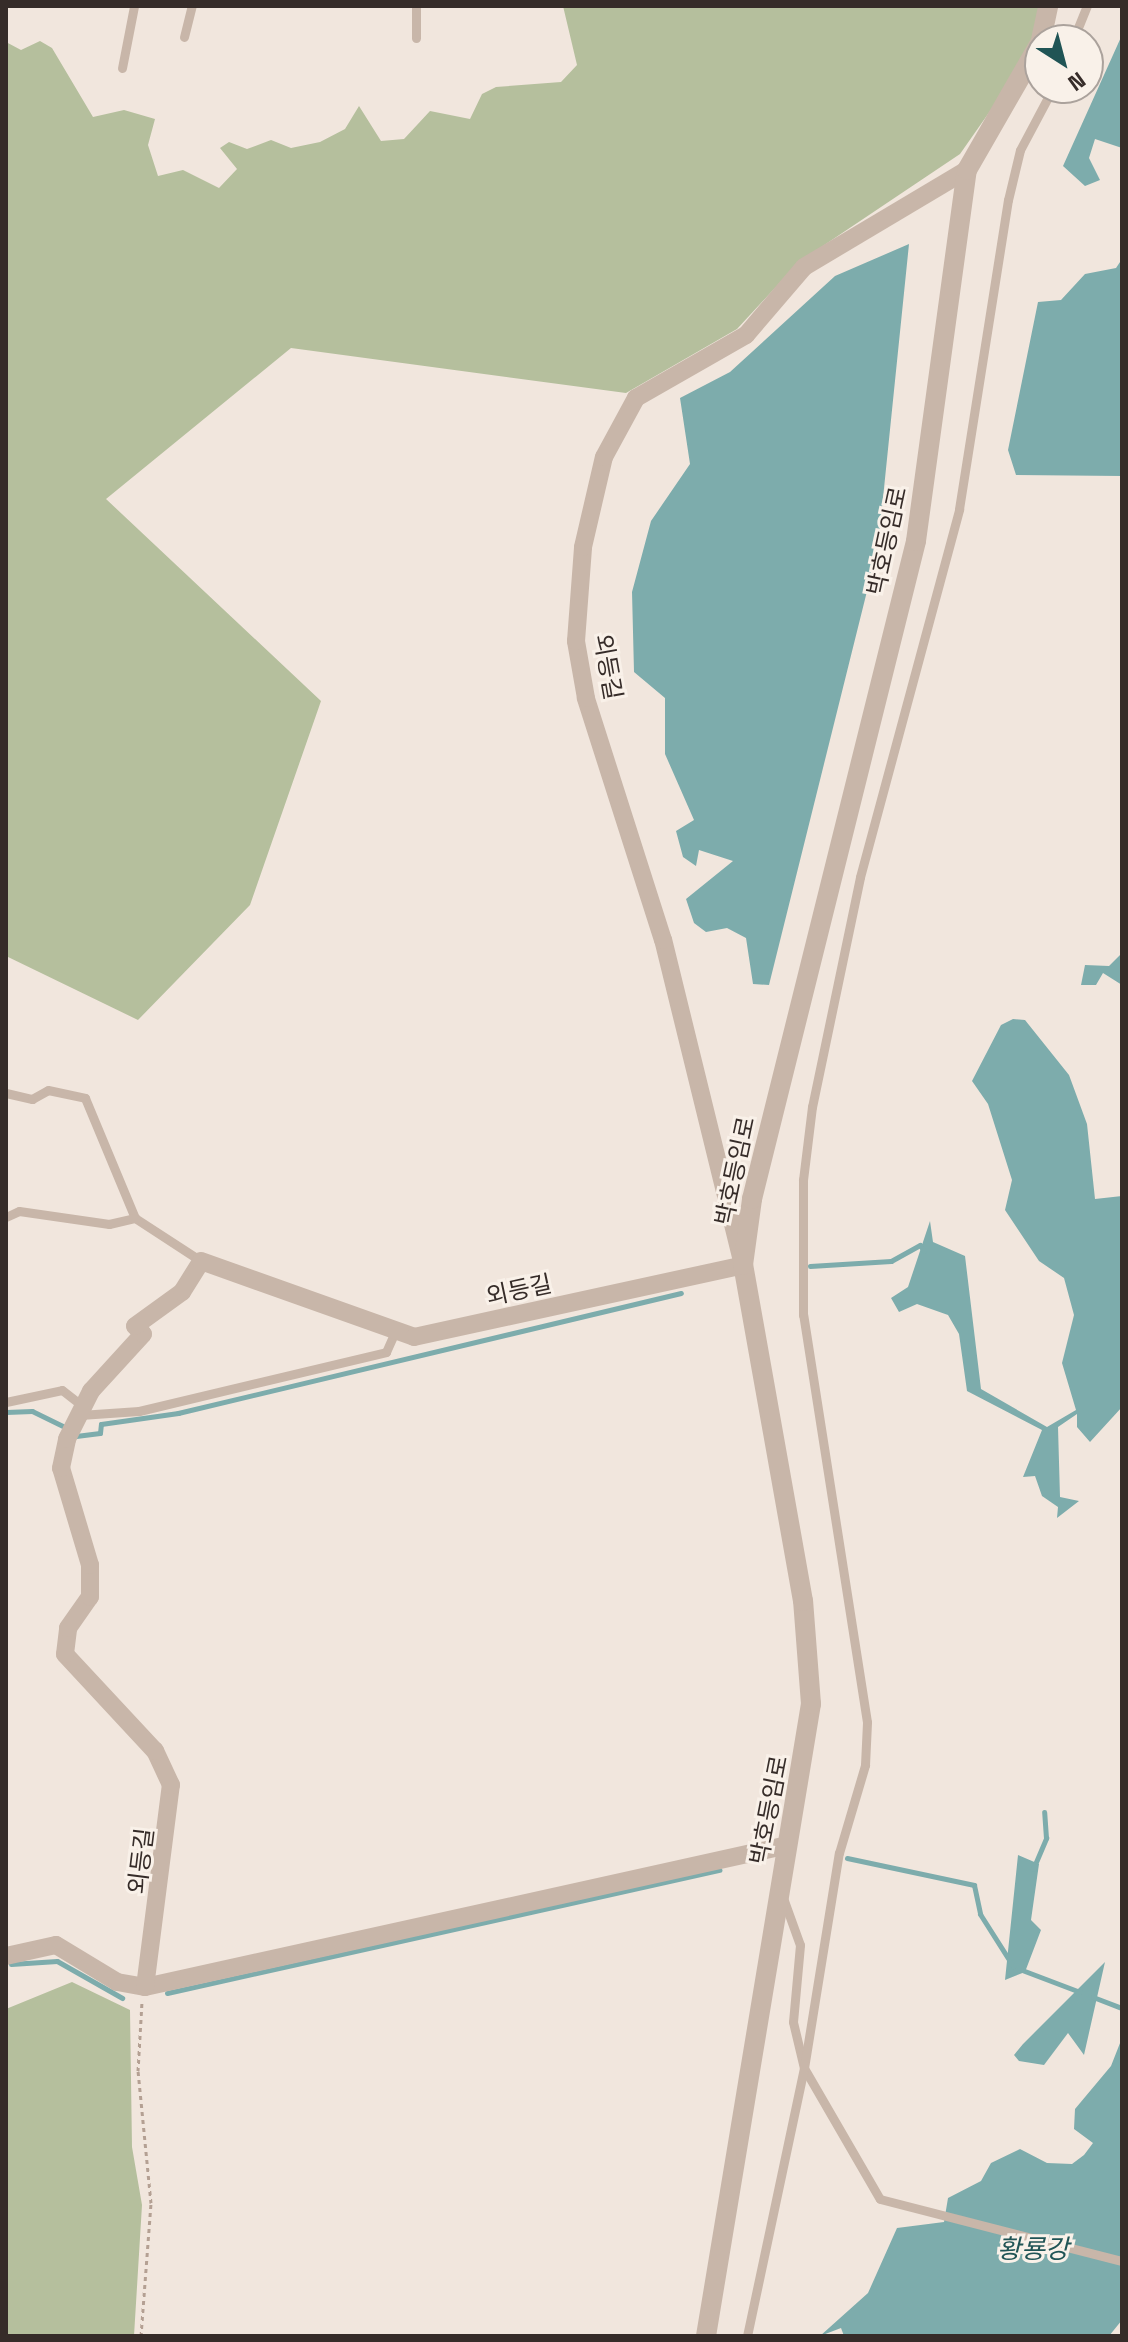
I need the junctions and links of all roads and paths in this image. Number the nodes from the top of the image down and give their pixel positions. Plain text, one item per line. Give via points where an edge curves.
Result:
1 (134, 6) edge
2 (192, 6) edge
3 (416, 6) edge
4 (184, 37) dead end
5 (416, 38) dead end
6 (122, 68) dead end
7 (1024, 71) edge
8 (1044, 104) edge
9 (967, 170) junction
10 (6, 1093) edge
11 (6, 1217) edge
12 (135, 1218) junction
13 (201, 1261) junction
14 (743, 1265) junction
15 (395, 1332) junction
16 (6, 1402) edge
17 (82, 1411) junction
18 (788, 1845) junction
19 (781, 1893) junction
20 (6, 1956) edge
21 (145, 1987) junction
22 (804, 2068) junction
23 (1122, 2261) edge
24 (141, 2336) edge
25 (706, 2336) edge
26 (747, 2336) edge

1 - 6 lane
2 - 4 lane
3 - 5 lane
7 - 9 street, 박호등임로
8 - 22 lane via 1020,150 1008,200 959,509 860,877 803,1180 803,1315 867,1722 865,1765 839,1853
9 - 14 street, 박호등임로 via 916,541 752,1199
9 - 14 street, 외등길 via 804,267 746,335 636,398 604,457 583,547 576,641 586,698 663,940
10 - 12 lane via 32,1099 48,1090 85,1098
11 - 12 lane via 19,1211 109,1224
12 - 13 lane
13 - 15 street, 외등길
13 - 17 street, 외등길 via 182,1292 135,1326 143,1334
14 - 15 street, 외등길 via 414,1337
14 - 18 street, 박호등임로 via 810,1653 808,1752
15 - 17 lane via 386,1352 139,1411
16 - 17 lane via 62,1390
17 - 21 street, 외등길 via 61,1468 90,1565 90,1597 68,1628 65,1654 155,1751 171,1785
18 - 19 street, 박호등임로
18 - 21 street
19 - 22 lane via 793,1911 800,1945 793,2022
19 - 25 street, 박호등임로
20 - 21 street via 56,1945 117,1982
21 - 24 path via 138,2071 151,2203
22 - 23 lane via 880,2199
22 - 26 lane

